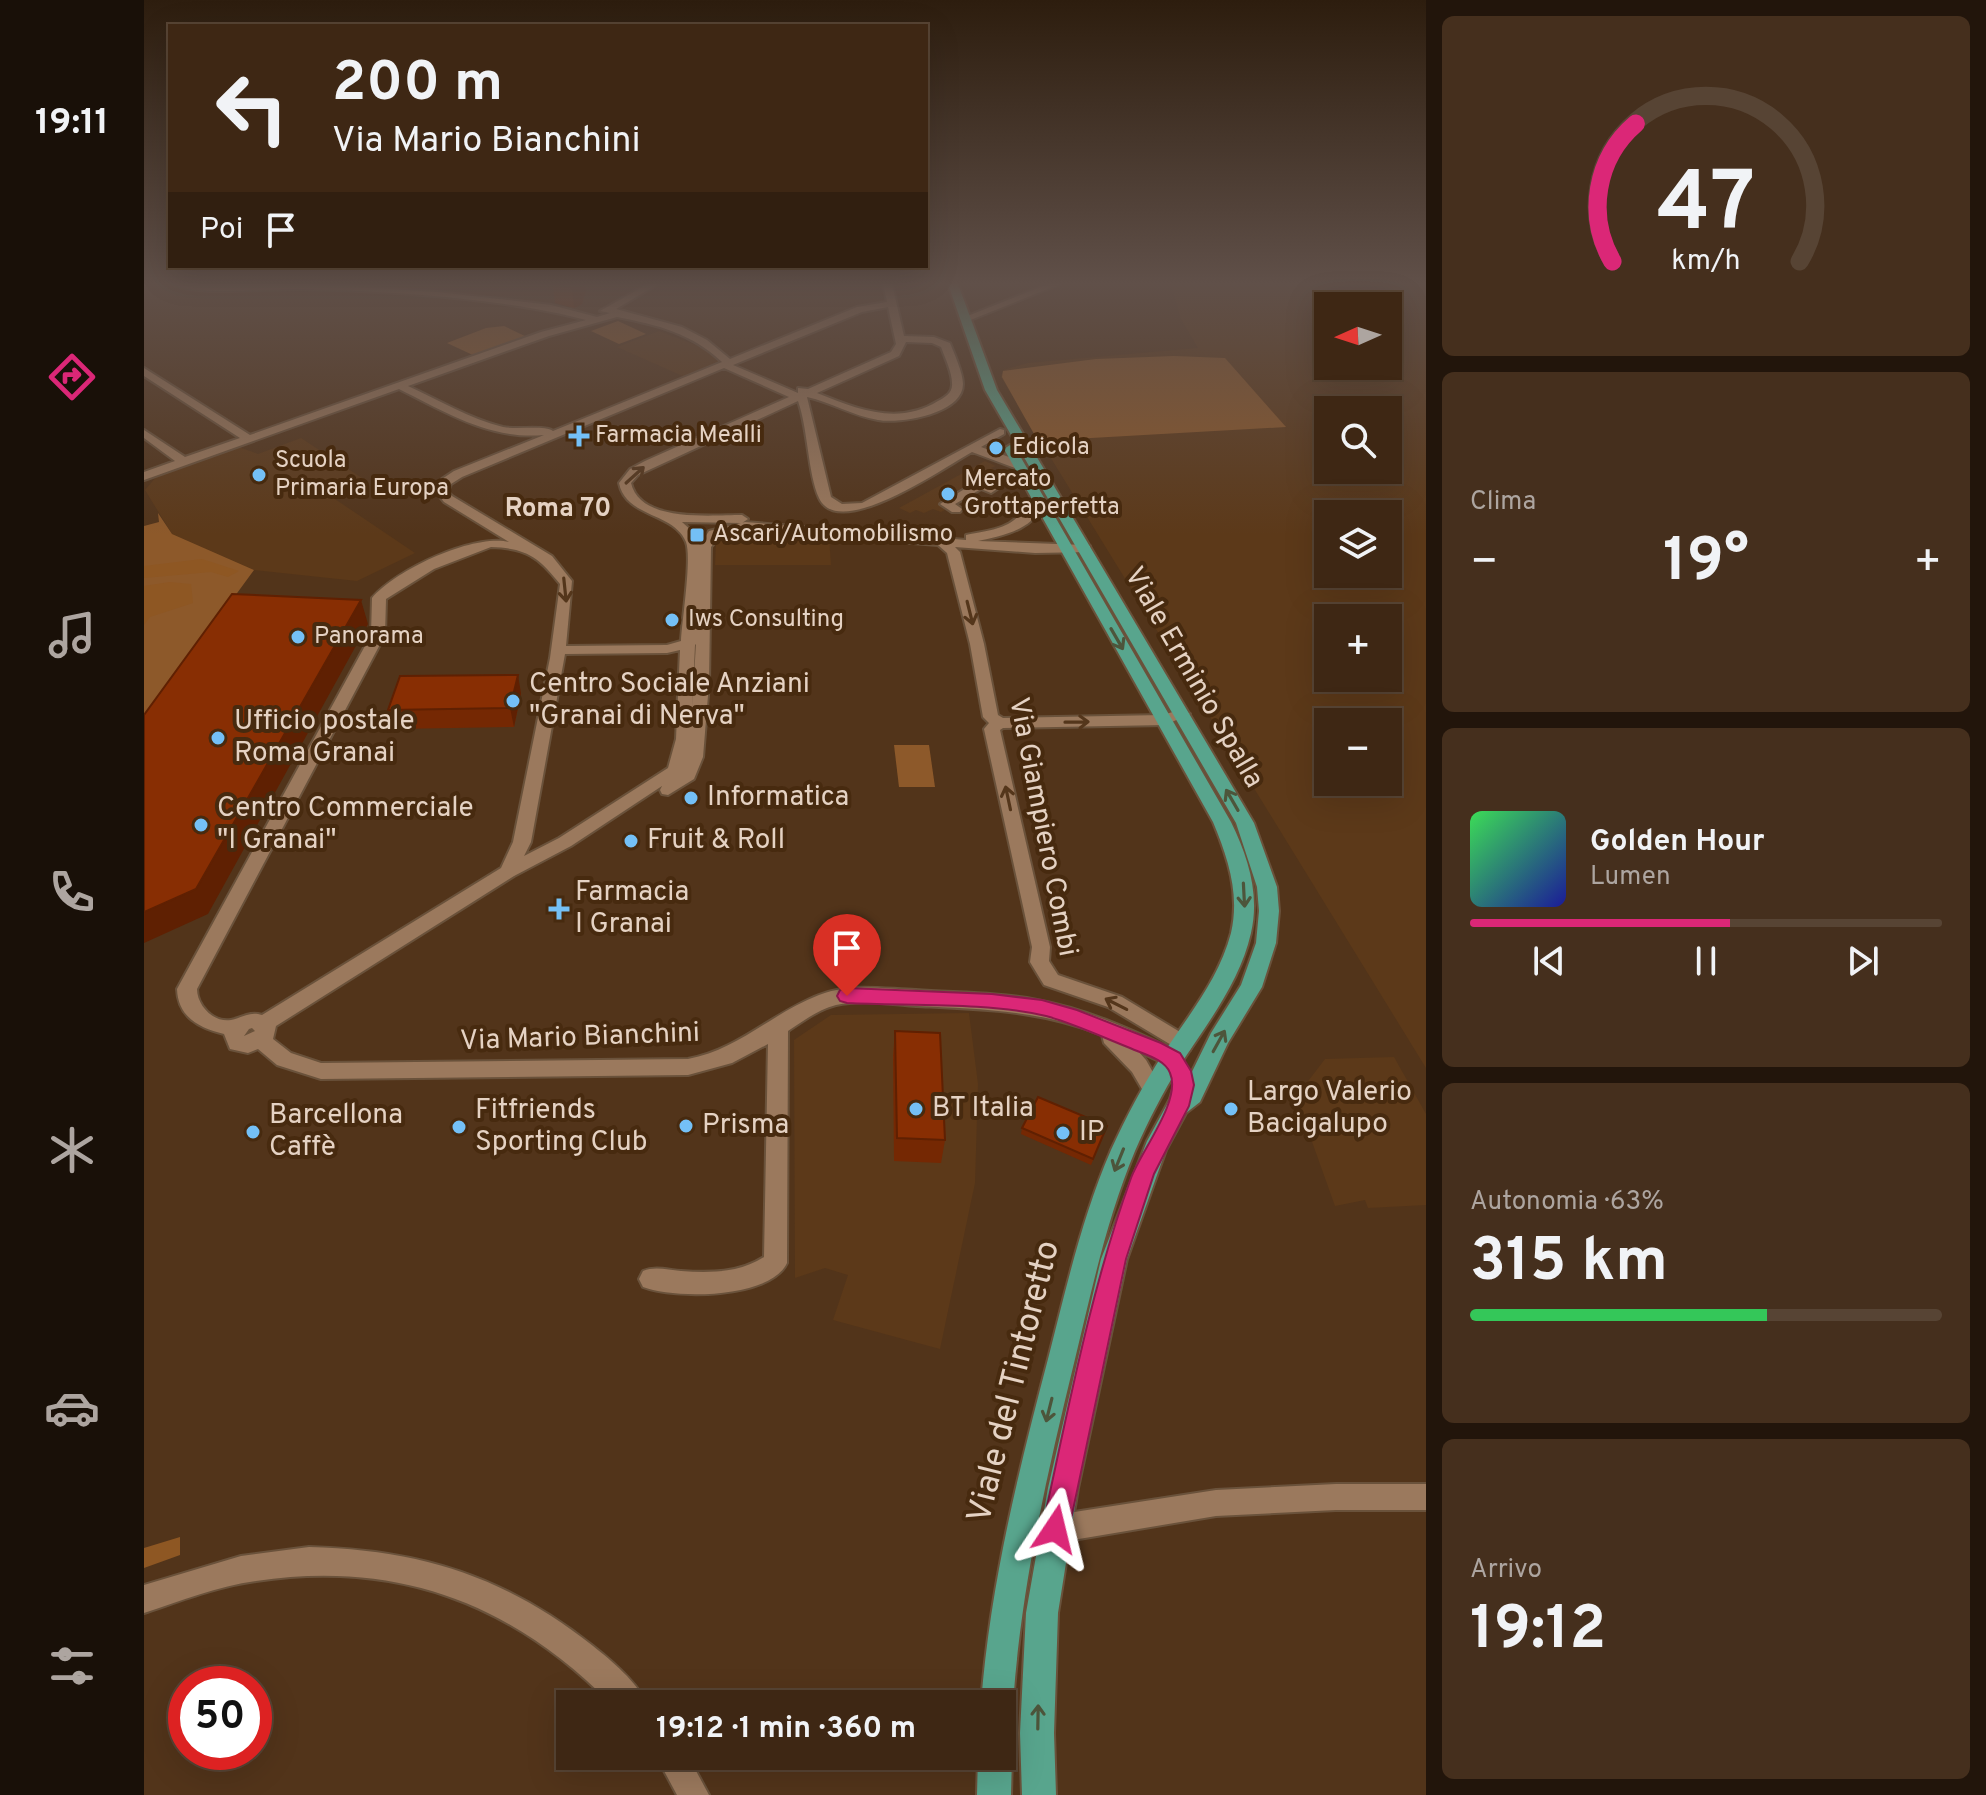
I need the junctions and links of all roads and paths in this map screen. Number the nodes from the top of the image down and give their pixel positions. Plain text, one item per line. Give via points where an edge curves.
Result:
1 (453, 368) edge
2 (716, 368) edge
3 (739, 368) edge
4 (867, 368) edge
5 (953, 368) edge
6 (970, 368) edge
7 (981, 368) edge
8 (144, 371) edge
9 (400, 386) junction
10 (805, 397) junction
11 (466, 417) junction
12 (583, 422) junction
13 (1000, 432) junction
14 (144, 433) edge
15 (249, 439) junction
16 (504, 440) junction
17 (520, 448) junction
18 (972, 448) junction
19 (491, 458) junction
20 (184, 462) junction
21 (1019, 465) junction
22 (144, 476) edge
23 (985, 486) dead end
24 (1037, 498) junction
25 (947, 507) dead end
26 (668, 518) junction
27 (480, 523) junction
28 (775, 525) junction
29 (828, 529) junction
30 (971, 538) junction
31 (942, 542) junction
32 (473, 547) junction
33 (1076, 549) junction
34 (537, 553) junction
35 (697, 593) junction
36 (689, 643) junction
37 (557, 654) junction
38 (687, 661) junction
39 (684, 705) junction
40 (701, 705) junction
41 (1173, 717) junction
42 (999, 723) junction
43 (648, 796) junction
44 (522, 842) junction
45 (565, 842) junction
46 (531, 862) junction
47 (508, 872) junction
48 (778, 1028) junction
49 (1103, 1030) junction
50 (262, 1031) junction
51 (1178, 1051) junction
52 (1153, 1090) junction
53 (1178, 1106) junction
54 (651, 1279) dead end
55 (1426, 1497) edge
56 (1055, 1529) junction
57 (144, 1599) edge
58 (619, 1690) edge
59 (998, 1690) edge
60 (679, 1770) edge
61 (995, 1770) edge
62 (694, 1795) edge
63 (994, 1795) edge
64 (1039, 1795) edge

1 - 9 street
2 - 12 street
3 - 10 street
4 - 10 street
5 - 10 street via 961,398 915,417 872,417
6 - 13 main road, Viale Erminio Spalla
7 - 33 main road, Viale Erminio Spalla
8 - 15 street
9 - 11 street
9 - 15 street
10 - 18 street via 827,501 848,509 866,506
26 -> 10 street via 626,494 631,474
11 - 12 street via 516,434
11 - 16 street
12 - 17 street
13 - 18 street
13 - 21 main road, Viale Erminio Spalla
14 - 20 street
15 - 20 street
16 - 17 street
16 - 19 street
17 - 19 street
18 - 21 street
19 - 27 street via 450,479 442,490
20 - 22 street
21 - 24 main road, Viale Erminio Spalla
23 - 25 street
24 - 30 street via 1032,514 1018,526
24 - 33 main road, Viale Erminio Spalla
26 - 28 street
26 - 35 street via 692,539
27 - 32 street via 485,533
27 - 34 street
28 - 29 street
28 - 35 street via 739,527 707,540
29 - 30 street
29 - 31 street
30 - 33 street
31 - 33 street
31 -> 42 street, Via Giampiero Combi via 953,552 991,717
32 - 34 street via 502,543
32 - 50 street, Via Mario Bianchini via 401,580 379,598 378,635 190,981 186,995 196,1014 237,1028 237,1043 248,1045
33 - 41 main road, Viale Erminio Spalla
34 -> 37 street via 567,584
35 - 36 street
35 - 40 street via 704,608
36 - 37 street via 667,649
36 - 38 street
37 - 38 street
37 - 44 street
38 - 39 street
39 - 40 street
39 - 43 street via 678,767
40 - 43 street via 692,768 682,781
42 -> 41 street
41 -> 51 main road, Viale Erminio Spalla via 1230,839 1245,896 1243,924 1230,963
53 -> 41 main road, Viale Erminio Spalla via 1192,1095 1257,976 1269,911 1266,878 1252,838
51 -> 42 street, Via Giampiero Combi via 1115,1002 1060,984 1041,970 1041,947 992,729
43 - 45 street
43 - 46 street via 550,865
44 - 45 street via 537,847
44 - 47 street
45 - 46 street
46 - 47 street
47 - 50 street
48 - 49 street, Via Mario Bianchini via 825,1001 867,995 1035,1006
48 - 50 street, Via Mario Bianchini via 729,1057 700,1065 321,1071 284,1059
48 - 54 street via 775,1263 761,1274 698,1285
49 - 51 street, Via Mario Bianchini
49 - 52 street via 1139,1066
51 - 52 main road, Viale Erminio Spalla
51 - 53 street via 1184,1085
52 -> 59 main road, Viale del Tintoretto via 1093,1232 1020,1530
53 - 56 main road via 1144,1173 1114,1259
55 - 56 street via 1216,1503
64 -> 56 main road via 1040,1645
57 - 58 street via 277,1564 352,1562 420,1571 477,1589 536,1620
60 - 62 street
61 - 63 main road

